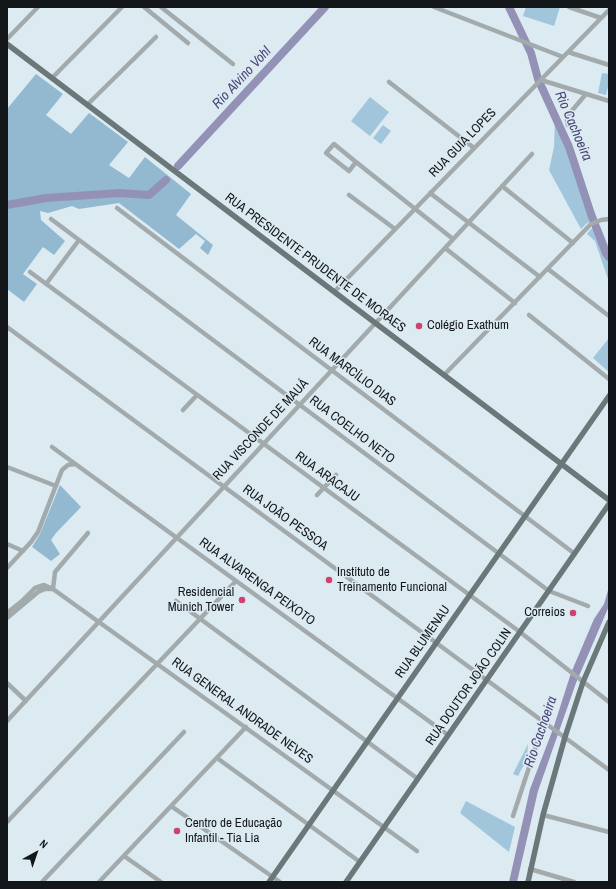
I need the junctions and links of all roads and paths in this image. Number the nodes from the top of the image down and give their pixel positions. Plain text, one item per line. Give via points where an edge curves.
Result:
1 (38, 7) edge
2 (122, 7) edge
3 (144, 7) edge
4 (162, 7) edge
5 (434, 7) edge
6 (569, 7) edge
7 (609, 10) edge
8 (601, 18) junction
9 (156, 36) dead end
10 (7, 38) edge
11 (188, 43) dead end
12 (7, 44) edge
13 (568, 52) junction
14 (563, 57) junction
15 (232, 64) dead end
16 (609, 65) edge
17 (52, 78) junction
18 (539, 81) junction
19 (389, 82) dead end
20 (586, 94) junction
21 (609, 101) edge
22 (87, 105) junction
23 (568, 126) dead end
24 (474, 148) junction
25 (532, 154) dead end
26 (356, 162) junction
27 (502, 186) junction
28 (430, 193) junction
29 (349, 195) dead end
30 (117, 208) dead end
31 (414, 209) junction
32 (51, 219) dead end
33 (609, 219) edge
34 (469, 222) junction
35 (395, 229) junction
36 (453, 239) junction
37 (79, 240) junction
38 (573, 243) junction
39 (445, 248) junction
40 (548, 269) junction
41 (30, 272) dead end
42 (540, 277) junction
43 (46, 284) junction
44 (334, 292) junction
45 (515, 303) junction
46 (529, 315) dead end
47 (609, 316) edge
48 (375, 323) junction
49 (7, 327) edge
50 (332, 370) junction
51 (444, 375) junction
52 (609, 378) edge
53 (197, 395) junction
54 (609, 396) edge
55 (300, 405) junction
56 (183, 410) dead end
57 (263, 444) junction
58 (52, 447) dead end
59 (75, 464) junction
60 (561, 464) junction
61 (7, 467) edge
62 (336, 475) dead end
63 (56, 486) junction
64 (224, 487) junction
65 (324, 488) junction
66 (317, 495) dead end
67 (609, 500) edge
68 (609, 504) edge
69 (524, 516) junction
70 (88, 533) dead end
71 (176, 538) junction
72 (7, 544) edge
73 (23, 550) junction
74 (498, 553) junction
75 (575, 554) junction
76 (7, 568) edge
77 (236, 581) junction
78 (53, 589) junction
79 (548, 591) junction
80 (469, 595) junction
81 (176, 601) dead end
82 (588, 606) dead end
83 (7, 613) edge
84 (7, 618) edge
85 (200, 619) junction
86 (99, 622) junction
87 (609, 622) edge
88 (520, 632) junction
89 (436, 642) junction
90 (157, 664) junction
91 (487, 680) junction
92 (581, 680) junction
93 (8, 684) dead end
94 (397, 698) junction
95 (26, 700) junction
96 (609, 702) edge
97 (7, 721) edge
98 (544, 722) junction
99 (246, 727) junction
100 (184, 732) dead end
101 (448, 735) junction
102 (562, 736) junction
103 (366, 742) junction
104 (217, 758) junction
105 (609, 770) edge
106 (418, 779) junction
107 (333, 790) junction
108 (171, 806) junction
109 (543, 815) junction
110 (513, 816) dead end
111 (7, 822) edge
112 (308, 825) junction
113 (384, 827) junction
114 (609, 832) edge
115 (417, 851) dead end
116 (124, 856) junction
117 (360, 862) junction
118 (530, 869) junction
119 (272, 877) junction
120 (42, 882) edge
121 (99, 882) edge
122 (161, 882) edge
123 (269, 882) edge
124 (280, 882) edge
125 (346, 882) edge
126 (528, 882) edge
127 (574, 882) edge

1 - 10 street
2 - 17 street
3 - 11 street
4 - 15 street
5 - 14 street
6 - 8 street
7 - 8 street, RUA GUIA LOPES
8 - 13 street, RUA GUIA LOPES
9 - 22 street
12 - 17 main road, RUA PRESIDENTE PRUDENTE DE MORAES
13 - 14 street, RUA GUIA LOPES
13 - 16 street
14 - 18 street, RUA GUIA LOPES
17 - 22 main road, RUA PRESIDENTE PRUDENTE DE MORAES
18 - 20 street
18 - 24 street, RUA GUIA LOPES
19 - 24 street
20 - 21 street
20 - 23 street via 570,113
22 - 44 main road, RUA PRESIDENTE PRUDENTE DE MORAES
24 - 28 street, RUA GUIA LOPES
25 - 27 street, RUA VISCONDE DE MAUÁ
26 - 26 street via 334,144 326,153 349,171
26 - 31 street
27 - 34 street, RUA VISCONDE DE MAUÁ
27 - 38 street
28 - 31 street, RUA GUIA LOPES
28 - 34 street
29 - 35 street
30 - 50 street, RUA MARCÍLIO DIAS
31 - 35 street, RUA GUIA LOPES
31 - 36 street
32 - 37 street, RUA COELHO NETO
33 - 38 street via 595,222
34 - 36 street, RUA VISCONDE DE MAUÁ
34 - 42 street
35 - 44 street, RUA GUIA LOPES
36 - 39 street, RUA VISCONDE DE MAUÁ
37 - 43 street
37 - 55 street, RUA COELHO NETO
38 - 40 street
39 - 45 street
39 - 48 street, RUA VISCONDE DE MAUÁ
40 - 42 street
40 - 47 street
41 - 43 street, RUA ARACAJU
42 - 45 street
43 - 53 street, RUA ARACAJU
44 - 48 main road, RUA PRESIDENTE PRUDENTE DE MORAES
45 - 51 street
46 - 52 street
48 - 50 street, RUA VISCONDE DE MAUÁ
48 - 51 main road, RUA PRESIDENTE PRUDENTE DE MORAES
49 - 64 street, RUA JOÃO PESSOA
50 - 55 street, RUA VISCONDE DE MAUÁ
50 - 69 street, RUA MARCÍLIO DIAS
51 - 60 main road, RUA PRESIDENTE PRUDENTE DE MORAES
53 - 56 street
53 - 57 street, RUA ARACAJU
54 - 60 main road, RUA BLUMENAU
55 - 57 street, RUA VISCONDE DE MAUÁ
55 - 74 street, RUA COELHO NETO
57 - 64 street, RUA VISCONDE DE MAUÁ
57 - 65 street, RUA ARACAJU
58 - 59 street, RUA ALVARENGA PEIXOTO
59 - 63 street via 64,467
59 - 71 street, RUA ALVARENGA PEIXOTO
60 - 67 main road, RUA PRESIDENTE PRUDENTE DE MORAES
60 - 69 main road, RUA BLUMENAU
61 - 63 street
62 - 65 street
63 - 73 street via 38,532
64 - 71 street, RUA VISCONDE DE MAUÁ
64 - 89 street, RUA JOÃO PESSOA
65 - 66 street
65 - 80 street, RUA ARACAJU
68 - 75 main road, RUA DOUTOR JOÃO COLIN
69 - 74 main road, RUA BLUMENAU
69 - 75 street, RUA MARCÍLIO DIAS
70 - 78 street via 55,572
71 - 77 street, RUA ALVARENGA PEIXOTO
71 - 86 street, RUA VISCONDE DE MAUÁ
72 - 73 street
73 - 76 street
74 - 79 street, RUA COELHO NETO
74 - 80 main road, RUA BLUMENAU
75 - 79 main road, RUA DOUTOR JOÃO COLIN
77 - 85 street
77 - 94 street, RUA ALVARENGA PEIXOTO
78 - 83 street via 44,585 35,588
78 - 84 street via 38,592
78 - 86 street, RUA GENERAL ANDRADE NEVES
79 - 82 street, RUA COELHO NETO
79 - 88 main road, RUA DOUTOR JOÃO COLIN
80 - 88 street, RUA ARACAJU
80 - 89 main road, RUA BLUMENAU
81 - 85 street
85 - 90 street
85 - 103 street
86 - 90 street, RUA GENERAL ANDRADE NEVES
86 - 95 street, RUA VISCONDE DE MAUÁ
87 - 92 main road
88 - 91 main road, RUA DOUTOR JOÃO COLIN
88 - 92 street, RUA ARACAJU
89 - 91 street, RUA JOÃO PESSOA
89 - 94 main road, RUA BLUMENAU
90 - 99 street, RUA GENERAL ANDRADE NEVES
90 - 111 street
91 - 98 street, RUA JOÃO PESSOA
91 - 101 main road, RUA DOUTOR JOÃO COLIN
92 - 96 street, RUA ARACAJU
92 - 102 main road
93 - 95 street
94 - 101 street, RUA ALVARENGA PEIXOTO
94 - 103 main road, RUA BLUMENAU
95 - 97 street, RUA VISCONDE DE MAUÁ
98 - 102 street, RUA JOÃO PESSOA
98 - 110 street
99 - 104 street
99 - 107 street, RUA GENERAL ANDRADE NEVES
100 - 120 street
101 - 106 main road, RUA DOUTOR JOÃO COLIN
102 - 105 street, RUA JOÃO PESSOA
102 - 109 main road
103 - 106 street
103 - 107 main road, RUA BLUMENAU
104 - 108 street
104 - 112 street
106 - 113 main road, RUA DOUTOR JOÃO COLIN
107 - 112 main road, RUA BLUMENAU
107 - 113 street, RUA GENERAL ANDRADE NEVES
108 - 116 street
108 - 119 street
109 - 114 street
109 - 118 main road
112 - 117 street
112 - 119 main road, RUA BLUMENAU
113 - 115 street, RUA GENERAL ANDRADE NEVES
113 - 117 main road, RUA DOUTOR JOÃO COLIN
116 - 121 street
116 - 122 street
117 - 125 main road, RUA DOUTOR JOÃO COLIN
118 - 126 main road
118 - 127 street
119 - 123 main road, RUA BLUMENAU
119 - 124 street

